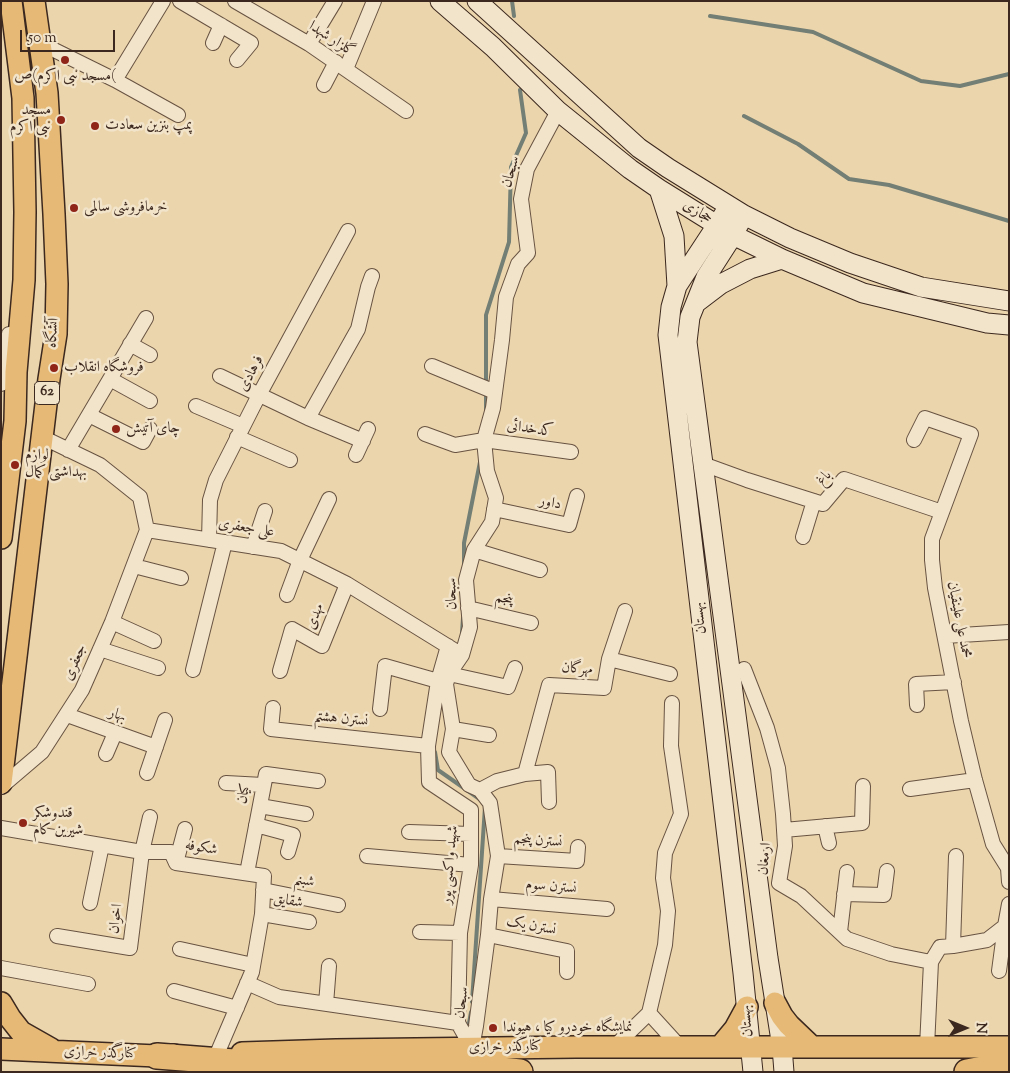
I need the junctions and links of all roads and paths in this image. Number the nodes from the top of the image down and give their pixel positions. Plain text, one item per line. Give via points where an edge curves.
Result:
1 (163, 1) edge
2 (180, 1) edge
3 (335, 1) edge
4 (374, 1) edge
5 (440, 1) edge
6 (243, 3) edge
7 (480, 3) edge
8 (38, 4) edge
9 (8, 8) edge
10 (221, 25) junction
11 (40, 43) junction
12 (213, 43) dead end
13 (310, 44) junction
14 (237, 60) dead end
15 (341, 65) junction
16 (116, 80) junction
17 (324, 85) dead end
18 (406, 111) dead end
19 (558, 111) junction
20 (178, 115) dead end
21 (659, 189) junction
22 (736, 210) junction
23 (725, 230) junction
24 (348, 231) dead end
25 (782, 260) junction
26 (372, 276) dead end
27 (677, 286) junction
28 (1009, 300) edge
29 (695, 304) junction
30 (146, 318) dead end
31 (1009, 325) edge
32 (130, 344) junction
33 (150, 355) dead end
34 (432, 366) dead end
35 (220, 376) dead end
36 (9, 378) edge
37 (49, 379) junction
38 (110, 379) junction
39 (495, 392) junction
40 (259, 395) junction
41 (150, 401) dead end
42 (196, 406) dead end
43 (88, 415) junction
44 (8, 418) edge
45 (308, 418) junction
46 (150, 429) dead end
47 (240, 432) junction
48 (425, 434) dead end
49 (42, 437) junction
50 (484, 440) junction
51 (914, 440) dead end
52 (68, 450) junction
53 (571, 452) dead end
54 (356, 455) dead end
55 (290, 460) dead end
56 (703, 464) junction
57 (577, 496) dead end
58 (329, 499) dead end
59 (814, 501) junction
60 (494, 509) junction
61 (265, 510) dead end
62 (942, 512) junction
63 (148, 530) junction
64 (803, 537) dead end
65 (1, 538) edge
66 (209, 540) junction
67 (225, 542) junction
68 (253, 547) junction
69 (474, 550) junction
70 (300, 560) junction
71 (134, 566) junction
72 (540, 570) dead end
73 (181, 578) dead end
74 (347, 584) junction
75 (287, 595) dead end
76 (468, 608) junction
77 (624, 611) dead end
78 (112, 622) junction
79 (531, 623) dead end
80 (1009, 632) edge
81 (945, 636) junction
82 (154, 641) dead end
83 (448, 646) junction
84 (100, 649) junction
85 (462, 655) junction
86 (609, 659) junction
87 (158, 668) dead end
88 (515, 668) dead end
89 (744, 669) dead end
90 (193, 670) dead end
91 (280, 671) dead end
92 (670, 674) dead end
93 (444, 678) junction
94 (954, 682) junction
95 (672, 703) dead end
96 (917, 705) dead end
97 (273, 708) dead end
98 (380, 709) dead end
99 (67, 715) junction
100 (165, 720) dead end
101 (453, 729) junction
102 (115, 733) junction
103 (489, 735) dead end
104 (739, 740) junction
105 (716, 741) junction
106 (428, 746) junction
107 (156, 748) junction
108 (106, 754) dead end
109 (147, 773) dead end
110 (525, 774) junction
111 (974, 780) junction
112 (318, 781) dead end
113 (226, 782) dead end
114 (1, 783) edge
115 (263, 785) junction
116 (863, 786) dead end
117 (1, 787) edge
118 (910, 789) dead end
119 (480, 790) junction
120 (549, 802) dead end
121 (260, 806) junction
122 (306, 814) dead end
123 (150, 818) dead end
124 (256, 825) junction
125 (825, 826) junction
126 (1, 828) edge
127 (184, 829) dead end
128 (784, 830) junction
129 (409, 832) dead end
130 (471, 834) junction
131 (829, 843) dead end
132 (102, 845) junction
133 (578, 846) dead end
134 (142, 852) junction
135 (288, 852) dead end
136 (367, 856) dead end
137 (498, 856) junction
138 (956, 856) dead end
139 (176, 864) junction
140 (470, 864) junction
141 (247, 872) junction
142 (847, 872) dead end
143 (887, 872) dead end
144 (1009, 878) edge
145 (1009, 882) edge
146 (263, 890) junction
147 (844, 894) junction
148 (491, 898) junction
149 (90, 903) dead end
150 (1009, 904) edge
151 (338, 905) dead end
152 (608, 909) dead end
153 (262, 914) junction
154 (309, 922) dead end
155 (1007, 927) edge
156 (420, 932) dead end
157 (840, 932) junction
158 (460, 933) junction
159 (488, 935) junction
160 (57, 936) dead end
161 (953, 946) junction
162 (180, 949) dead end
163 (931, 962) junction
164 (253, 965) junction
165 (329, 966) dead end
166 (1, 968) edge
167 (999, 971) dead end
168 (567, 972) dead end
169 (247, 983) junction
170 (88, 984) dead end
171 (174, 991) dead end
172 (1, 1003) edge
173 (775, 1003) junction
174 (326, 1004) junction
175 (747, 1007) junction
176 (237, 1008) junction
177 (649, 1013) junction
178 (458, 1022) junction
179 (614, 1047) junction
180 (680, 1047) junction
181 (720, 1047) junction
182 (812, 1047) junction
183 (927, 1047) junction
184 (1009, 1047) edge
185 (472, 1048) junction
186 (56, 1052) junction
187 (5, 1054) edge
188 (217, 1054) junction
189 (157, 1056) junction
190 (751, 1058) edge
191 (783, 1058) edge
192 (1009, 1064) edge
193 (520, 1072) edge
194 (968, 1072) edge

1 - 16 street
2 - 10 street
3 - 13 street
4 - 15 street
5 - 19 main road, حجازی
6 - 13 street, گلزار شهدا
7 - 22 main road, حجازی via 639,148
8 - 11 main road, آتشگاه / 62
9 - 36 main road, 62 via 23,98 25,212 24,280
10 - 12 street
10 - 14 street via 251,42
11 - 16 street
11 - 37 main road, آتشگاه / 62 via 47,93 56,284 56,334
13 - 15 street, گلزار شهدا
15 - 17 street
15 - 18 street, گلزار شهدا
16 - 20 street
19 - 21 main road, حجازی
19 - 39 street, سبحان via 527,169 521,200 528,253 518,264 506,297
21 - 23 main road, حجازی
21 - 27 main road via 674,236
22 - 23 main road, بهستان
22 - 28 main road, حجازی via 790,238 850,263 921,287
23 - 25 main road, حجازی
23 - 27 main road, بهستان
23 - 29 main road, بهستان
24 - 40 street, فرهادی
25 - 29 main road via 750,269 728,280
25 - 31 main road, حجازی via 863,293
26 - 45 street via 358,329
27 - 105 main road, بهستان via 668,335
29 - 56 main road, بهستان via 690,316 688,342
30 - 32 street
32 - 33 street
32 - 38 street
34 - 39 street
35 - 40 street
36 - 37 main road
36 - 44 main road, 62
37 - 49 main road, آتشگاه / 62
38 - 41 street
38 - 43 street
39 - 50 street, سبحان
40 - 45 street
40 - 47 street, فرهادی
42 - 47 street
43 - 46 street via 143,442
43 - 52 street
44 - 65 main road, 62
45 - 54 street via 365,435
47 - 55 street
47 - 66 street, فرهادی via 216,480 210,500
48 - 50 street, کدخدائی via 455,446
49 - 52 street
49 - 114 main road, آتشگاه / 62
50 - 53 street, کدخدائی
50 - 60 street, سبحان via 487,471 496,498
51 - 62 street, محمد علی علینقیان via 925,418 971,434
52 - 63 street via 100,466 140,497
56 - 59 street, باغ
56 - 104 main road, بهستان
57 - 60 street, داور via 569,525
58 - 70 street
59 - 62 street, باغ via 823,504 844,479
59 - 64 street
60 - 69 street, سبحان via 492,522
61 - 68 street
62 - 81 street, محمد علی علینقیان via 932,539 932,560 934,588
63 - 66 street, علی جعفری
63 - 71 street, جعفری
66 - 67 street, علی جعفری
67 - 68 street, علی جعفری
67 - 90 street
68 - 70 street, علی جعفری via 281,551
69 - 72 street
69 - 76 street, سبحان via 466,580
70 - 74 street, علی جعفری
70 - 75 street
71 - 73 street
71 - 78 street, جعفری
74 - 83 street, علی جعفری
74 - 91 street, مهدی via 322,646 292,629
76 - 79 street, پنجم
76 - 85 street, سبحان via 470,627
77 - 86 street
78 - 82 street
78 - 84 street, جعفری
80 - 81 street
81 - 94 street, محمد علی علینقیان
83 - 85 street, علی جعفری
83 - 93 street, شهید واکسی پور
84 - 87 street
84 - 99 street, جعفری
85 - 93 street, سبحان
86 - 92 street, مهرگان
86 - 110 street, مهرگان via 604,688 549,685
88 - 93 street via 508,687
89 - 128 street, ارمغان via 767,728 778,768
93 - 98 street via 386,666
93 - 101 street, سبحان
93 - 106 street, شهید واکسی پور
94 - 96 street via 916,684
94 - 111 street, محمد علی علینقیان
95 - 177 street via 671,746 681,814 665,853 663,878 668,911
97 - 106 street, نسترن هشتم via 271,729
99 - 102 street, بهار
99 - 117 street, جعفری via 42,752
100 - 107 street
101 - 103 street
101 - 119 street, سبحان via 449,752 469,784
102 - 107 street, بهار
102 - 108 street
104 - 105 main road
104 - 173 main road, بهستان
105 - 175 main road, بهستان
106 - 130 street, شهید واکسی پور via 429,782 471,810
107 - 109 street
110 - 119 street via 497,781
110 - 120 street via 548,772
111 - 118 street
111 - 144 street, محمد علی علینقیان via 993,844 1008,868
112 - 115 street, کیان via 266,774
113 - 115 street
115 - 121 street, کیان
116 - 125 street via 862,823
119 - 137 street, سبحان via 490,803
121 - 122 street
121 - 124 street, کیان
123 - 134 street
124 - 135 street via 294,835
124 - 141 street, کیان
125 - 128 street
125 - 131 street
126 - 132 street, شکوفه
127 - 139 street
128 - 157 street, ارمغان via 779,883 801,896
129 - 130 street
130 - 140 street, شهید واکسی پور
132 - 134 street, شکوفه
132 - 149 street
133 - 137 street, نسترن پنجم via 577,861
134 - 139 street, شکوفه via 171,852
134 - 160 street, اخوان via 130,948
136 - 140 street
137 - 148 street, سبحان
138 - 161 street
139 - 141 street, شکوفه
140 - 158 street, شهید واکسی پور
141 - 146 street, شکوفه via 264,876
142 - 147 street
143 - 147 street via 884,895
144 - 145 street, محمد علی علینقیان
146 - 151 street, شبنم
146 - 153 street
147 - 157 street
148 - 152 street, نسترن سوم
148 - 159 street, سبحان
150 - 155 street
153 - 154 street, شقایق
153 - 164 street
155 - 161 street via 987,940
155 - 167 street
156 - 158 street
157 - 163 street, ارمغان via 847,939 891,954
158 - 178 street, شهید واکسی پور
159 - 168 street, نسترن یک via 568,951
159 - 185 street, سبحان
161 - 163 street via 940,947
162 - 164 street
163 - 183 street
164 - 169 street
165 - 174 street
166 - 170 street
169 - 174 street via 279,997
169 - 176 street
171 - 176 street
172 - 186 main road via 21,1032
173 - 182 main road via 789,1025
173 - 191 main road, بهستان
174 - 178 street
175 - 181 main road via 735,1030
175 - 190 main road, بهستان
176 - 188 street
177 - 179 street
177 - 180 street
178 - 185 street, شهید واکسی پور
179 - 180 main road, کنارگذر خرازی
179 - 185 main road, کنارگذر خرازی
180 - 181 main road, کنارگذر خرازی
181 - 190 main road, کنارگذر خرازی
182 - 183 main road, کنارگذر خرازی
182 - 191 main road, کنارگذر خرازی
183 - 184 main road, کنارگذر خرازی
185 - 188 main road, کنارگذر خرازی
186 - 187 main road, کنارگذر خرازی
186 - 189 main road, کنارگذر خرازی
188 - 189 main road, کنارگذر خرازی
189 - 193 highway via 311,1068
190 - 191 main road, کنارگذر خرازی
192 - 194 highway

